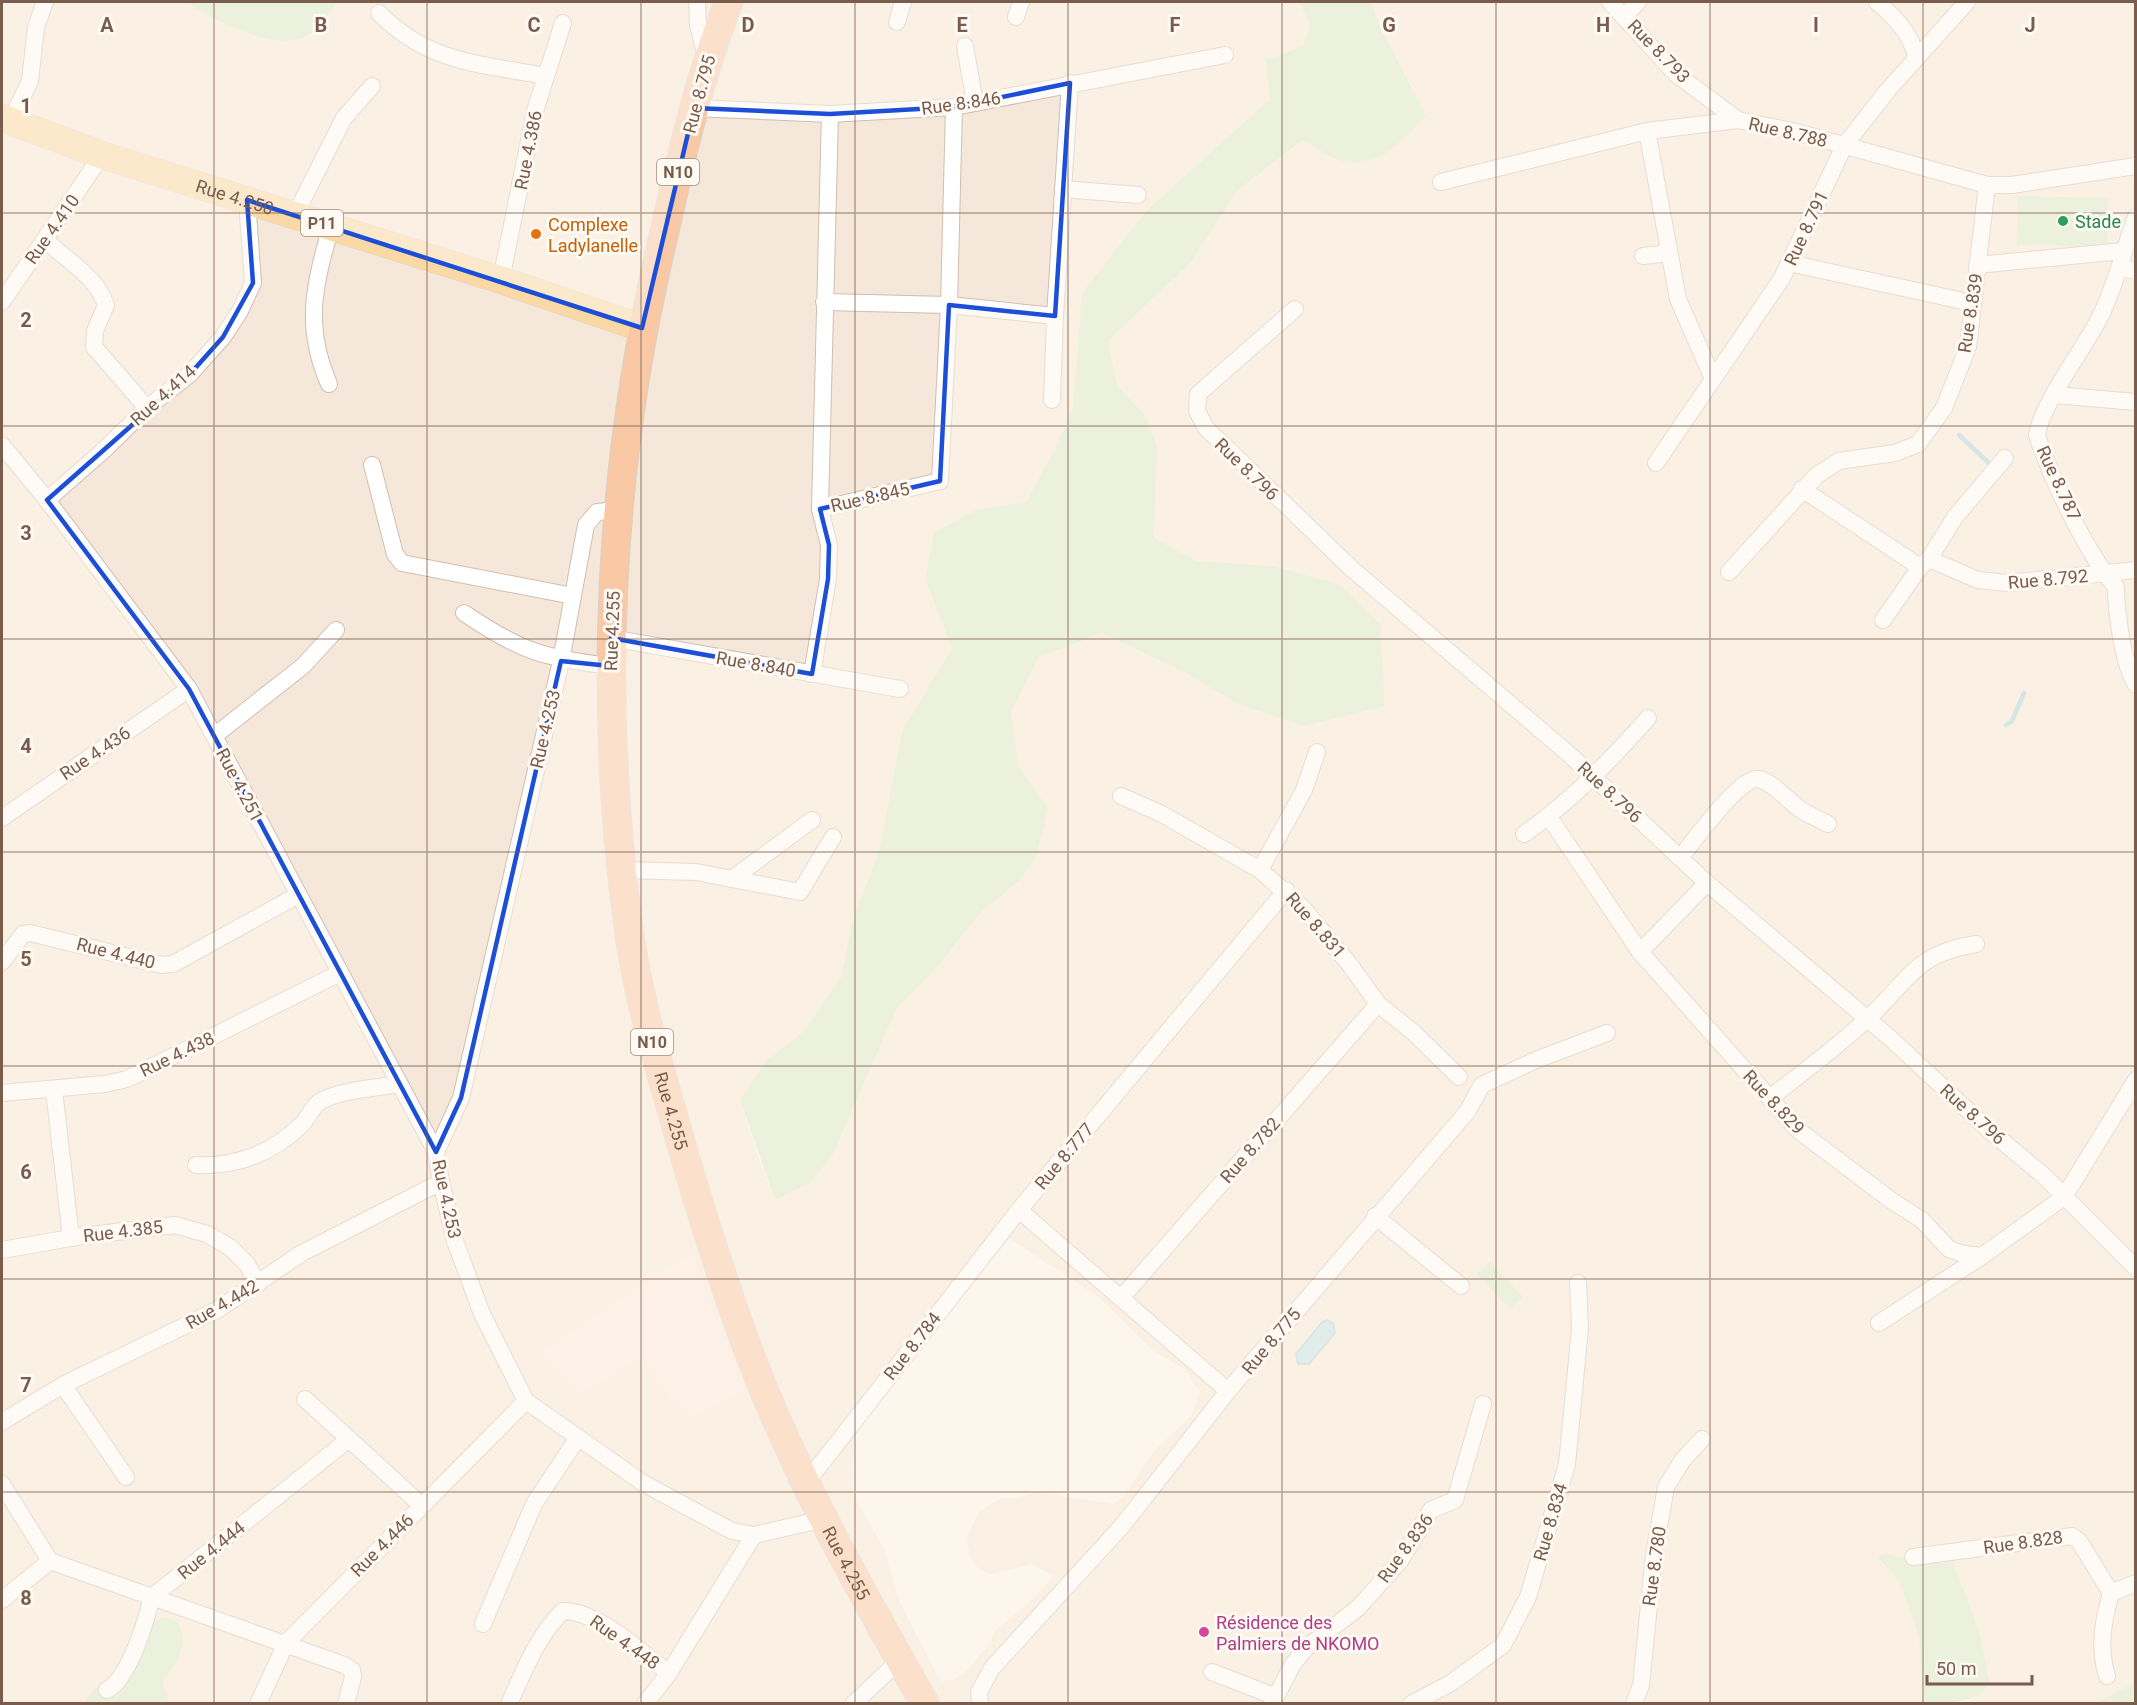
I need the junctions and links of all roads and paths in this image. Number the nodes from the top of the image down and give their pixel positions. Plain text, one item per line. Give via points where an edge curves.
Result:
1 (45, 2) edge
2 (697, 2) edge
3 (729, 2) edge
4 (903, 2) edge
5 (1611, 2) edge
6 (1638, 2) edge
7 (1877, 2) edge
8 (1966, 2) edge
9 (378, 13) dead end
10 (1624, 16) junction
11 (897, 22) dead end
12 (563, 23) dead end
13 (966, 46) dead end
14 (1225, 55) dead end
15 (1916, 57) junction
16 (706, 61) junction
17 (546, 76) junction
18 (1070, 83) junction
19 (372, 86) dead end
20 (975, 103) junction
21 (954, 107) junction
22 (694, 108) junction
23 (830, 114) junction
24 (6, 120) edge
25 (1738, 120) junction
26 (1647, 130) junction
27 (1844, 146) junction
28 (102, 155) junction
29 (2136, 166) edge
30 (1441, 182) dead end
31 (1987, 185) junction
32 (1063, 189) junction
33 (1137, 195) dead end
34 (247, 200) junction
35 (295, 215) junction
36 (2136, 217) edge
37 (331, 226) junction
38 (45, 239) junction
39 (2123, 251) junction
40 (1670, 252) junction
41 (1643, 256) dead end
42 (1789, 263) junction
43 (1977, 266) junction
44 (2127, 270) edge
45 (501, 280) junction
46 (2, 302) edge
47 (824, 302) junction
48 (1972, 303) junction
49 (949, 305) junction
50 (1295, 309) dead end
51 (1055, 316) junction
52 (642, 328) junction
53 (1713, 379) junction
54 (329, 384) dead end
55 (2055, 395) junction
56 (1052, 400) dead end
57 (2136, 402) edge
58 (147, 408) junction
59 (2, 445) edge
60 (2005, 458) dead end
61 (1656, 463) dead end
62 (372, 465) dead end
63 (1802, 489) junction
64 (46, 500) junction
65 (820, 509) junction
66 (617, 510) junction
67 (1924, 563) junction
68 (2136, 570) edge
69 (1729, 572) dead end
70 (2104, 574) junction
71 (573, 596) junction
72 (464, 613) dead end
73 (1883, 620) dead end
74 (336, 630) dead end
75 (611, 638) junction
76 (561, 661) junction
77 (610, 666) junction
78 (812, 674) junction
79 (2136, 685) edge
80 (189, 689) junction
81 (900, 689) dead end
82 (1648, 718) dead end
83 (214, 736) junction
84 (1317, 752) dead end
85 (1592, 775) junction
86 (1121, 795) dead end
87 (1549, 817) junction
88 (2, 818) edge
89 (812, 820) dead end
90 (1828, 824) dead end
91 (1524, 834) dead end
92 (833, 837) dead end
93 (1680, 858) junction
94 (623, 870) junction
95 (1260, 870) junction
96 (732, 879) junction
97 (1707, 883) junction
98 (1286, 890) junction
99 (298, 895) junction
100 (1976, 944) dead end
101 (1640, 952) junction
102 (2, 962) edge
103 (340, 973) junction
104 (1378, 1004) junction
105 (1867, 1020) junction
106 (1607, 1033) dead end
107 (1459, 1077) dead end
108 (2136, 1080) edge
109 (399, 1084) junction
110 (54, 1090) junction
111 (2, 1093) edge
112 (1770, 1098) junction
113 (436, 1152) junction
114 (196, 1165) dead end
115 (441, 1182) junction
116 (2064, 1197) junction
117 (1019, 1210) junction
118 (1375, 1216) junction
119 (71, 1238) junction
120 (2, 1250) edge
121 (1982, 1256) junction
122 (2136, 1268) edge
123 (1578, 1283) dead end
124 (258, 1284) junction
125 (1461, 1286) dead end
126 (1122, 1297) junction
127 (1879, 1323) dead end
128 (63, 1385) junction
129 (1228, 1391) junction
130 (305, 1399) dead end
131 (526, 1401) junction
132 (1483, 1404) dead end
133 (2, 1422) edge
134 (349, 1439) junction
135 (577, 1439) junction
136 (1702, 1439) dead end
137 (126, 1477) dead end
138 (806, 1483) junction
139 (2, 1484) edge
140 (421, 1506) junction
141 (824, 1519) junction
142 (754, 1535) junction
143 (1913, 1557) dead end
144 (50, 1561) junction
145 (2136, 1583) edge
146 (2111, 1593) junction
147 (152, 1597) junction
148 (2, 1600) edge
149 (483, 1624) dead end
150 (286, 1643) junction
151 (900, 1660) junction
152 (1212, 1672) dead end
153 (669, 1673) junction
154 (2107, 1676) dead end
155 (107, 1690) dead end
156 (1273, 1700) edge
157 (258, 1704) edge
158 (346, 1704) edge
159 (509, 1704) edge
160 (645, 1704) edge
161 (853, 1704) edge
162 (925, 1704) edge
163 (980, 1704) edge
164 (1411, 1704) edge
165 (1634, 1704) edge

1 - 24 street via 36,27 30,81
2 - 16 street
3 - 16 highway, Rue 8.795 / N10
4 - 11 street
5 - 10 street, Rue 8.793
6 - 10 street
7 - 15 street via 1894,16
8 - 15 street, Rue 8.791
9 - 17 street via 397,32 442,57
10 - 25 street, Rue 8.793 via 1676,74
12 - 17 street, Rue 4.386
13 - 20 street
14 - 18 street, Rue 8.846
15 - 27 street, Rue 8.791
16 - 22 highway, Rue 8.795 / N10
17 - 45 street, Rue 4.386 via 535,111
18 - 20 street, Rue 8.846
18 - 32 street
19 - 35 street via 344,118
20 - 21 street, Rue 8.846
21 - 23 street, Rue 8.846
21 - 49 street, Rue 8.845
22 - 23 street, Rue 8.846
22 - 52 highway, Rue 8.795 / N10
23 - 47 street, Rue 8.845
24 - 28 main road, Rue 4.250 / P11
25 - 26 street, Rue 8.788
25 - 27 street, Rue 8.788
26 - 30 street, Rue 8.788
26 - 40 street
27 - 31 street, Rue 8.788
27 - 42 street, Rue 8.791
28 - 34 main road, Rue 4.250 / P11
28 - 38 street, Rue 4.410
29 - 31 street, Rue 8.788 via 2012,185
31 - 43 street, Rue 8.839
32 - 33 street
32 - 51 street
34 - 35 main road, Rue 4.250 / P11
34 - 58 street, Rue 4.414 via 254,276 240,311 190,374
35 - 37 main road, Rue 4.250 / P11
36 - 39 street, Rue 8.787
37 - 45 main road, Rue 4.250 / P11
37 - 54 street via 313,296 318,360
38 - 46 street, Rue 4.410
38 - 58 street via 92,279 101,292 106,305 95,331 94,347
39 - 43 street
39 - 44 street, Rue 8.787
40 - 41 street
40 - 53 street via 1678,298
42 - 48 street
42 - 53 street, Rue 8.791
43 - 48 street, Rue 8.839
44 - 55 street, Rue 8.787
45 - 52 main road, Rue 4.250 / P11
47 - 49 street
47 - 65 street, Rue 8.845
48 - 63 street, Rue 8.839 via 1968,347 1944,408 1918,444 1895,453 1839,461
49 - 51 street
49 - 65 street, Rue 8.845 via 940,481
50 - 85 street, Rue 8.796 via 1198,394 1197,411 1206,428 1352,569
51 - 56 street
52 - 66 highway, Rue 4.255 / N10
53 - 61 street, Rue 8.791
55 - 57 street
55 - 70 street, Rue 8.787 via 2037,435 2044,457
58 - 64 street, Rue 4.414
59 - 64 street, Rue 4.251
60 - 67 street via 1955,517
62 - 71 street via 394,554 402,562
63 - 67 street, Rue 8.792
63 - 69 street, Rue 8.839
64 - 80 street, Rue 4.251
65 - 78 street via 829,545 828,579
66 - 71 street, Rue 4.253 via 597,512 586,525
66 - 75 highway, Rue 4.255 / N10
67 - 70 street, Rue 8.792 via 1978,580 2008,583
67 - 73 street
68 - 70 street, Rue 8.792
70 - 79 street, Rue 8.787 via 2116,587 2128,673
71 - 76 street, Rue 4.253
72 - 76 street via 504,640
74 - 83 street via 303,666
75 - 77 highway, Rue 4.255 / N10
75 - 78 street, Rue 8.840
76 - 77 street
76 - 113 street, Rue 4.253 via 461,1098
77 - 94 highway, Rue 4.255 / N10
78 - 81 street, Rue 8.840
80 - 83 street, Rue 4.251
80 - 88 street, Rue 4.436
82 - 85 street via 1611,760
83 - 99 street, Rue 4.251
84 - 95 street via 1304,790
85 - 87 street
85 - 93 street, Rue 8.796
86 - 95 street, Rue 8.831
87 - 91 street
87 - 101 street, Rue 8.829
89 - 96 street
90 - 93 street via 1764,781 1749,779
92 - 96 street via 800,892
93 - 97 street, Rue 8.796
94 - 96 street via 696,872
94 - 138 highway, Rue 4.255 / N10 via 628,925 645,1019 687,1166 759,1379
95 - 98 street, Rue 8.831
97 - 101 street
97 - 105 street, Rue 8.796
98 - 104 street, Rue 8.831 via 1325,932
98 - 117 street, Rue 8.777
99 - 102 street, Rue 4.440 via 173,964 162,965 30,933 23,934
99 - 103 street, Rue 4.251
100 - 105 street via 1949,948 1926,960
101 - 112 street, Rue 8.829
103 - 109 street, Rue 4.251
103 - 110 street, Rue 4.438 via 127,1079
104 - 107 street, Rue 8.831
104 - 126 street, Rue 8.782
105 - 112 street
105 - 116 street, Rue 8.796
106 - 118 street, Rue 8.775 via 1536,1059 1482,1085 1467,1112
108 - 116 street
109 - 113 street, Rue 4.251
109 - 114 street via 330,1097 318,1103 292,1133 262,1153 233,1163
110 - 111 street, Rue 4.438
110 - 119 street
112 - 121 street, Rue 8.829 via 1803,1135 1922,1220 1948,1249
113 - 115 street, Rue 4.253
115 - 124 street, Rue 4.442 via 302,1252
115 - 131 street, Rue 4.253 via 455,1241 482,1314
116 - 121 street
116 - 122 street, Rue 8.796
117 - 126 street
117 - 138 street, Rue 8.784
118 - 125 street
118 - 129 street, Rue 8.775
119 - 120 street, Rue 4.385
119 - 124 street, Rue 4.385 via 175,1225 207,1234 231,1248 247,1264
121 - 127 street
123 - 164 street, Rue 8.834 via 1580,1329 1567,1464 1528,1597 1503,1645 1451,1683
124 - 128 street, Rue 4.442 via 217,1310
126 - 129 street
128 - 133 street, Rue 4.442
128 - 137 street
129 - 163 street, Rue 8.775 via 1122,1526 993,1668 979,1692
130 - 134 street
131 - 135 street, Rue 4.253
131 - 140 street, Rue 4.446
132 - 156 street, Rue 8.836 via 1455,1500 1431,1510 1400,1561 1358,1608 1306,1648
134 - 140 street
134 - 147 street, Rue 4.444
135 - 142 street, Rue 4.253 via 688,1508 732,1531
135 - 149 street via 534,1504
136 - 165 street, Rue 8.780 via 1666,1487 1654,1555 1641,1685
138 - 141 highway, Rue 4.255 / N10
139 - 144 street
140 - 150 street, Rue 4.446
141 - 142 street, Rue 4.253
141 - 151 highway, Rue 4.255 / N10
142 - 153 street, Rue 4.448
143 - 146 street, Rue 8.828 via 2072,1536
144 - 147 street
144 - 148 street
145 - 146 street
146 - 154 street via 2102,1643
147 - 150 street
147 - 155 street via 117,1685
150 - 157 street, Rue 4.446
150 - 158 street via 352,1670
151 - 161 street
151 - 162 highway, Rue 4.255 / N10
152 - 156 street
153 - 159 street, Rue 4.448 via 592,1617 563,1611 534,1649
153 - 160 street

